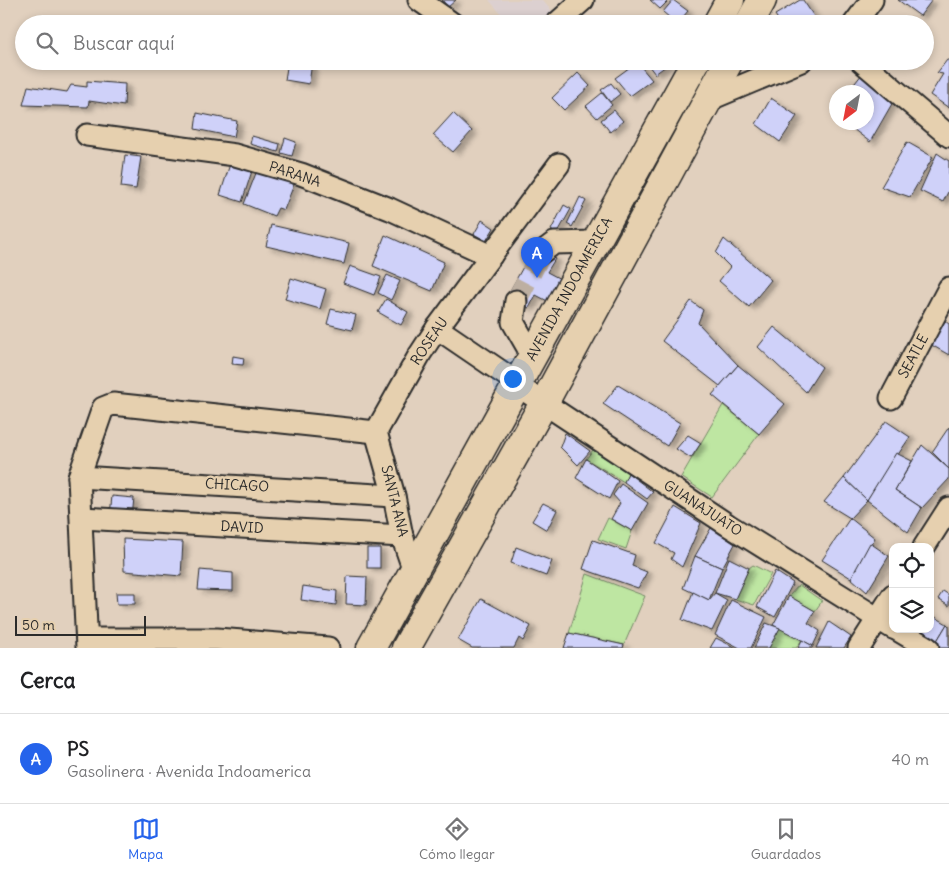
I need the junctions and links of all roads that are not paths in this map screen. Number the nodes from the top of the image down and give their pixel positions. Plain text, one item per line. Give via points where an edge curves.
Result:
1 (418, 0) edge
2 (583, 0) edge
3 (730, 0) edge
4 (762, 0) edge
5 (872, 0) edge
6 (440, 15) edge
7 (566, 15) edge
8 (722, 15) edge
9 (754, 15) edge
10 (861, 15) edge
11 (691, 70) edge
12 (724, 70) edge
13 (780, 70) edge
14 (871, 70) edge
15 (708, 100) junction
16 (87, 135) dead end
17 (949, 136) edge
18 (559, 164) dead end
19 (595, 242) junction
20 (542, 252) tunnel mouth
21 (491, 256) junction
22 (949, 288) edge
23 (516, 301) tunnel mouth
24 (437, 328) junction
25 (532, 355) junction
26 (516, 384) junction
27 (891, 398) dead end
28 (544, 404) junction
29 (376, 432) junction
30 (79, 477) junction
31 (394, 496) junction
32 (949, 508) edge
33 (82, 518) junction
34 (402, 536) junction
35 (927, 543) edge
36 (414, 571) junction
37 (889, 625) edge
38 (903, 633) edge
39 (87, 644) edge
40 (328, 648) edge
41 (371, 648) edge
42 (406, 648) edge
43 (859, 648) edge
44 (928, 648) edge

1 - 6 street
2 - 7 street
3 - 8 main road
4 - 9 main road
5 - 10 street
11 - 19 main road, AVENIDA INDOAMERICA
12 - 15 main road
13 - 15 street
14 - 17 street
15 - 28 main road
16 - 21 street, PARANA via 235,155 301,174 390,209
18 - 21 street, ROSEAU
19 - 20 street via 554,243
19 - 25 main road, AVENIDA INDOAMERICA
21 - 24 street, ROSEAU
22 - 27 street, SEATLE
23 - 25 street via 513,322
24 - 26 street, GUANAJUATO
24 - 29 street, ROSEAU
25 - 26 main road, AVENIDA INDOAMERICA
26 - 28 street, GUANAJUATO
26 - 36 main road, AVENIDA INDOAMERICA
28 - 37 street, GUANAJUATO via 728,525
28 - 42 main road
29 - 30 street via 113,404 103,408
29 - 31 street, SANTA ANA
30 - 31 street, CHICAGO
30 - 33 street
31 - 34 street, SANTA ANA
32 - 35 street
33 - 34 street, DAVID
33 - 39 street
34 - 36 street, SANTA ANA
36 - 41 main road, AVENIDA INDOAMERICA
37 - 43 street
38 - 44 street, GUANAJUATO
39 - 40 street via 217,639

